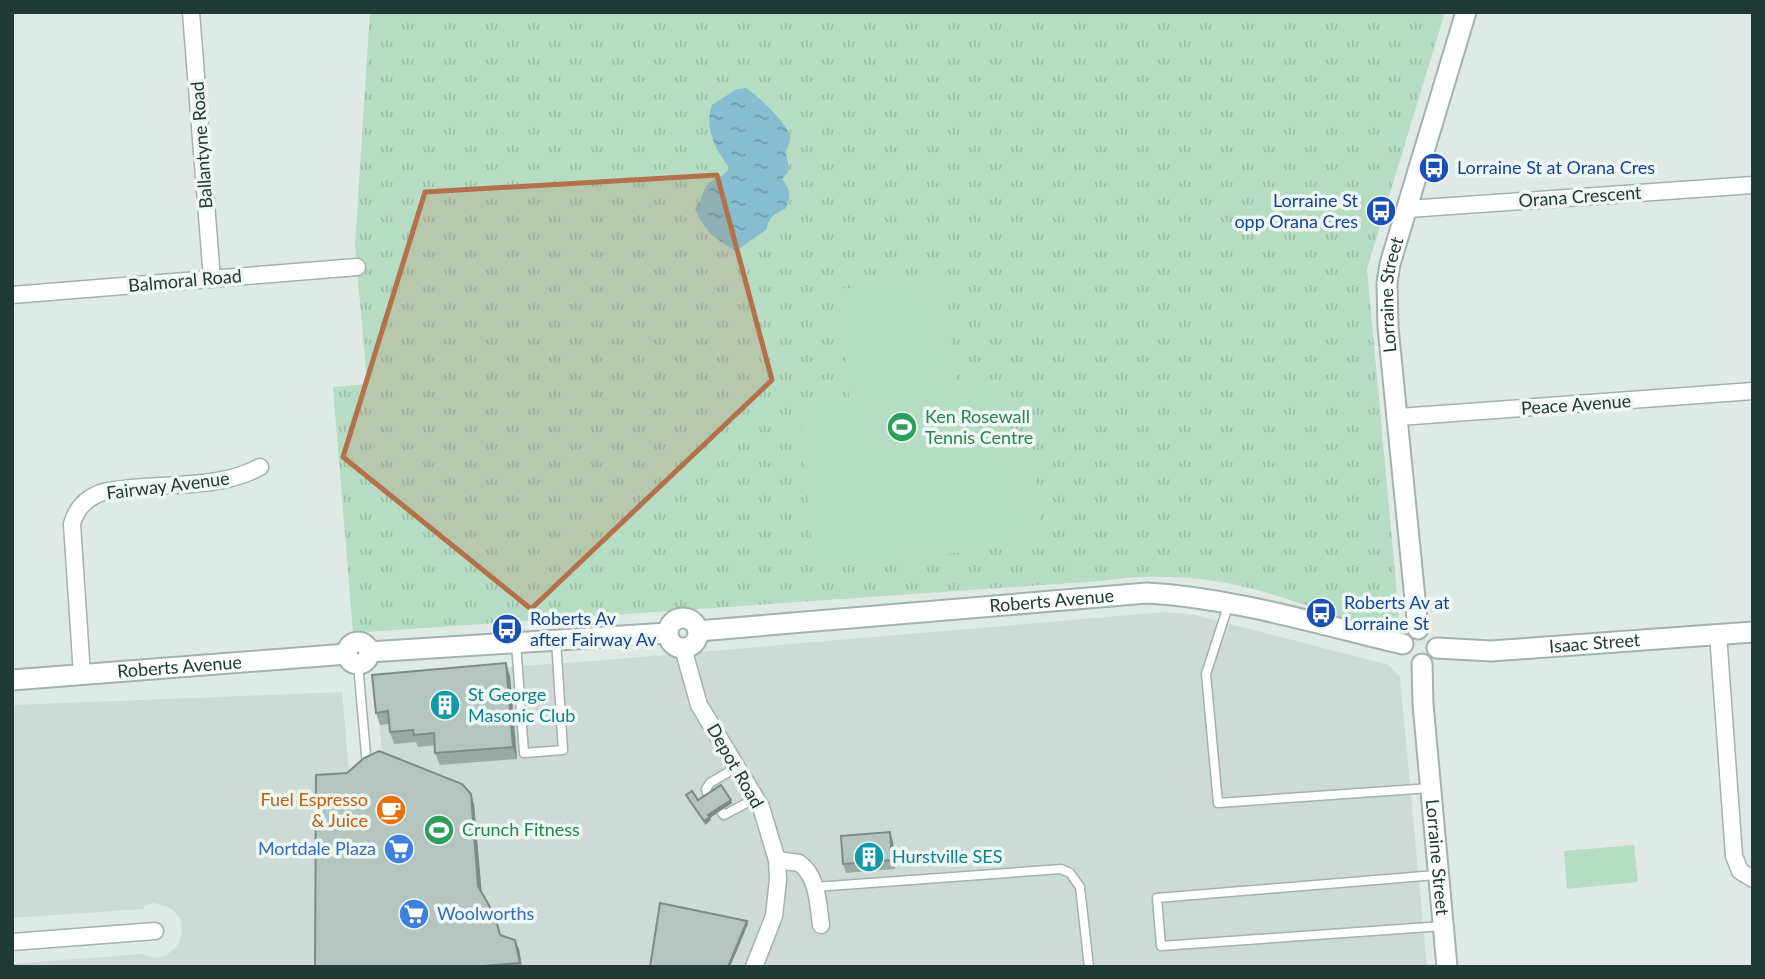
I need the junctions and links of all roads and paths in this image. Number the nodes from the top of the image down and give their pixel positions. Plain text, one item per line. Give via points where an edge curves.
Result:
1 (191, 12) edge
2 (1466, 12) edge
3 (1753, 185) edge
4 (1408, 209) junction
5 (357, 267) dead end
6 (212, 279) junction
7 (12, 295) edge
8 (1753, 391) edge
9 (1399, 418) junction
10 (260, 467) dead end
11 (1229, 603) junction
12 (1418, 629) junction
13 (698, 631) junction
14 (1753, 632) edge
15 (668, 633) junction
16 (1718, 634) junction
17 (556, 640) junction
18 (516, 643) junction
19 (1403, 644) junction
20 (684, 648) junction
21 (1437, 648) junction
22 (358, 657) junction
23 (1422, 664) junction
24 (82, 675) junction
25 (12, 680) edge
26 (737, 767) junction
27 (370, 772) edge
28 (1431, 788) junction
29 (756, 798) junction
30 (778, 860) junction
31 (1439, 874) junction
32 (1753, 879) edge
33 (815, 887) junction
34 (821, 925) dead end
35 (1443, 926) junction
36 (155, 931) dead end
37 (12, 942) edge
38 (754, 967) edge
39 (1089, 967) edge
40 (1447, 967) edge

1 - 6 street, Ballantyne Road
2 - 4 street, Lorraine Street
3 - 4 street, Orana Crescent
4 - 9 street, Lorraine Street via 1387,283
5 - 6 street, Balmoral Road
6 - 7 street, Balmoral Road
8 - 9 street, Peace Avenue
9 - 12 street, Lorraine Street
10 - 24 street, Fairway Avenue via 218,481 99,494 76,510 72,524
11 - 13 street, Roberts Avenue via 1147,593
11 - 19 street, Roberts Avenue
11 - 28 lane via 1206,674 1218,803
12 - 19 street via 1408,634
12 - 21 street via 1432,634
13 - 15 street, Roberts Avenue via 694,622 685,618 671,623
13 - 20 street via 696,640
14 - 16 street, Isaac Street
15 - 17 street, Roberts Avenue
15 - 20 street via 671,642
16 - 21 street, Isaac Street via 1491,651
16 - 32 street via 1734,856 1740,871
17 - 18 street, Roberts Avenue
17 - 18 lane via 563,750 524,753
18 - 22 street, Roberts Avenue
19 - 23 street via 1407,658
20 - 26 street, Depot Road via 699,705
21 - 23 street
22 - 24 street, Roberts Avenue
22 - 27 lane
23 - 28 street, Lorraine Street
24 - 25 street, Roberts Avenue
26 - 29 street, Depot Road
26 - 29 lane via 710,782 708,795 724,815
28 - 31 street, Lorraine Street
29 - 30 street, Depot Road
30 - 33 street via 804,866
30 - 38 street, Depot Road via 774,916
31 - 35 street, Lorraine Street
31 - 35 lane via 1157,898 1161,946
33 - 34 street
33 - 39 lane via 1061,869 1080,887
35 - 40 street, Lorraine Street
36 - 37 street

